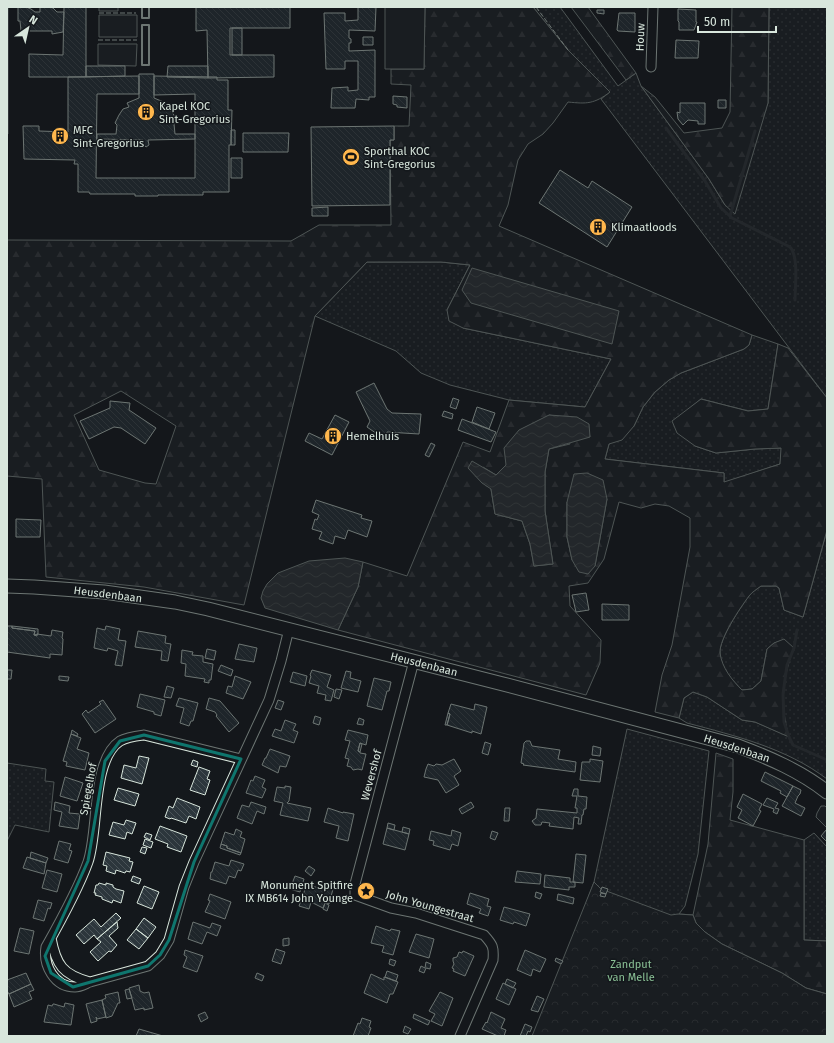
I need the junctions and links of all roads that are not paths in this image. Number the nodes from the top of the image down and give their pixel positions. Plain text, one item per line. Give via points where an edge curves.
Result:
1 (653, 7) edge
2 (651, 68) dead end
3 (7, 586) edge
4 (290, 629) junction
5 (414, 661) junction
6 (241, 759) junction
7 (827, 792) edge
8 (355, 895) joint
9 (460, 1036) edge

1 - 2 street, Houw
3 - 4 main road, Heusdenbaan via 104,592 167,601
4 - 5 main road, Heusdenbaan
4 - 6 street, Spiegelhof via 269,700
5 - 7 main road, Heusdenbaan via 738,746 792,769
5 - 8 street, Wevershof
6 - 6 street, Spiegelhof via 194,862 169,940 160,956 148,966 90,982 63,970 57,960 51,938 88,861 101,775 112,749 120,742 144,735
8 - 9 street, John Youngestraat via 484,935 491,942 494,949 493,960

